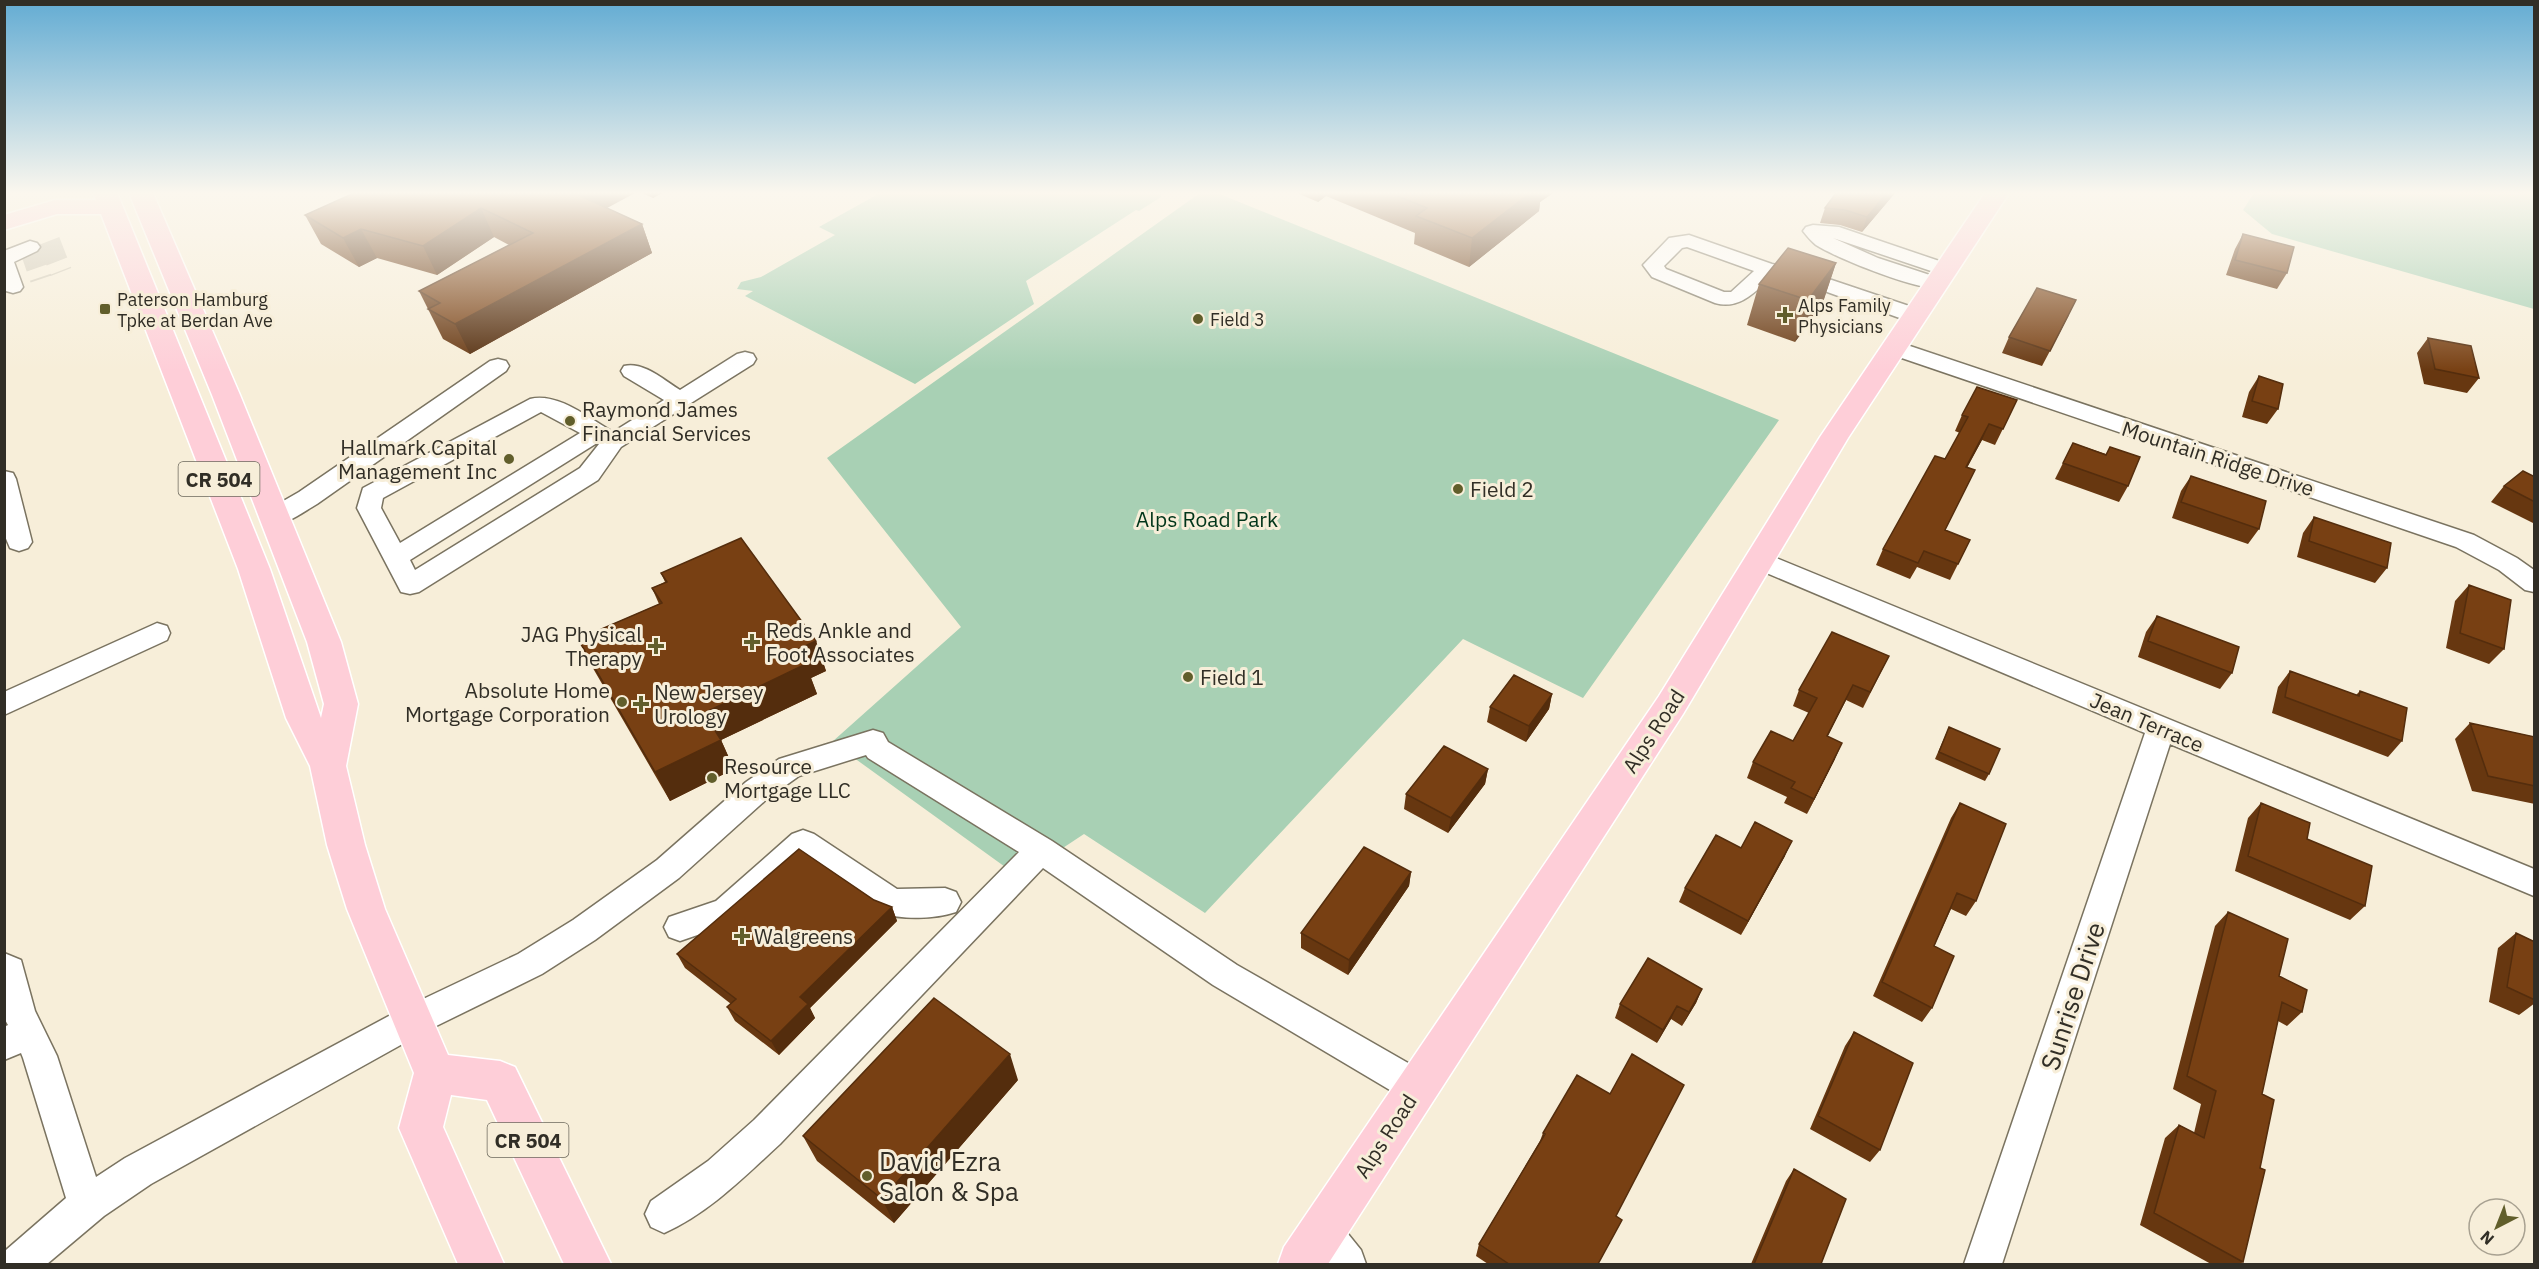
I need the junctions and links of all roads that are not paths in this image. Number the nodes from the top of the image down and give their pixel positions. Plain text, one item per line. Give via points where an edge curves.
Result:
1 (22, 252) edge
2 (129, 252) edge
3 (165, 252) edge
4 (1666, 252) edge
5 (1721, 252) edge
6 (1847, 252) edge
7 (1885, 252) edge
8 (1958, 252) edge
9 (4, 261) edge
10 (1768, 269) junction
11 (1942, 277) junction
12 (14, 287) dead end
13 (1916, 316) junction
14 (1895, 348) junction
15 (745, 359) dead end
16 (498, 366) dead end
17 (632, 370) dead end
18 (680, 399) junction
19 (605, 438) junction
20 (4, 479) edge
21 (275, 517) junction
22 (19, 542) dead end
23 (394, 558) junction
24 (1759, 560) junction
25 (2535, 584) edge
26 (157, 633) dead end
27 (4, 704) edge
28 (2161, 728) junction
29 (328, 766) junction
30 (1041, 850) junction
31 (2535, 883) edge
32 (945, 902) dead end
33 (680, 927) dead end
34 (4, 968) edge
35 (412, 1021) junction
36 (16, 1038) edge
37 (435, 1073) junction
38 (1417, 1087) junction
39 (87, 1206) junction
40 (664, 1214) dead end
41 (1323, 1232) junction
42 (20, 1264) edge
43 (481, 1264) edge
44 (588, 1264) edge
45 (1301, 1264) edge
46 (1347, 1264) edge
47 (1983, 1264) edge

1 - 9 street
2 - 29 main road, CR 504 via 255,569 303,718
3 - 21 main road, CR 504
4 - 10 street via 1653,265 1659,273 1722,298 1737,297
5 - 10 street
6 - 11 street via 1880,266
7 - 11 street
8 - 11 main road, Alps Road
9 - 12 street
10 - 13 street via 1795,274
11 - 13 main road, Alps Road
13 - 14 main road, Alps Road
14 - 24 main road, Alps Road via 1834,437
14 - 25 street, Mountain Ridge Drive via 2465,542 2508,564
15 - 18 street
16 - 21 street
17 - 18 street
18 - 19 street
19 - 23 street
19 - 23 street via 589,474 410,585
19 - 23 street via 554,408 538,404 372,494 369,508
20 - 22 street
21 - 29 main road, CR 504 via 324,642 341,704
24 - 28 street, Jean Terrace
24 - 38 main road, Alps Road via 1671,705
26 - 27 street
28 - 31 street, Jean Terrace
28 - 47 street, Sunrise Drive
29 - 35 main road, CR 504 via 345,845 366,909
30 - 35 street via 878,750 873,741 789,767 668,869 584,930 530,964
30 - 38 street via 1225,975
30 - 40 street via 767,1132 721,1174
32 - 33 street via 892,903 803,843 727,911
34 - 36 street via 9,970 19,1013
35 - 37 main road, CR 504
35 - 39 street via 138,1171
36 - 39 street via 40,1056
37 - 43 main road via 421,1128
37 - 44 main road, CR 504 via 501,1081
38 - 41 main road, Alps Road
39 - 42 street
41 - 45 main road, Alps Road
41 - 46 street

